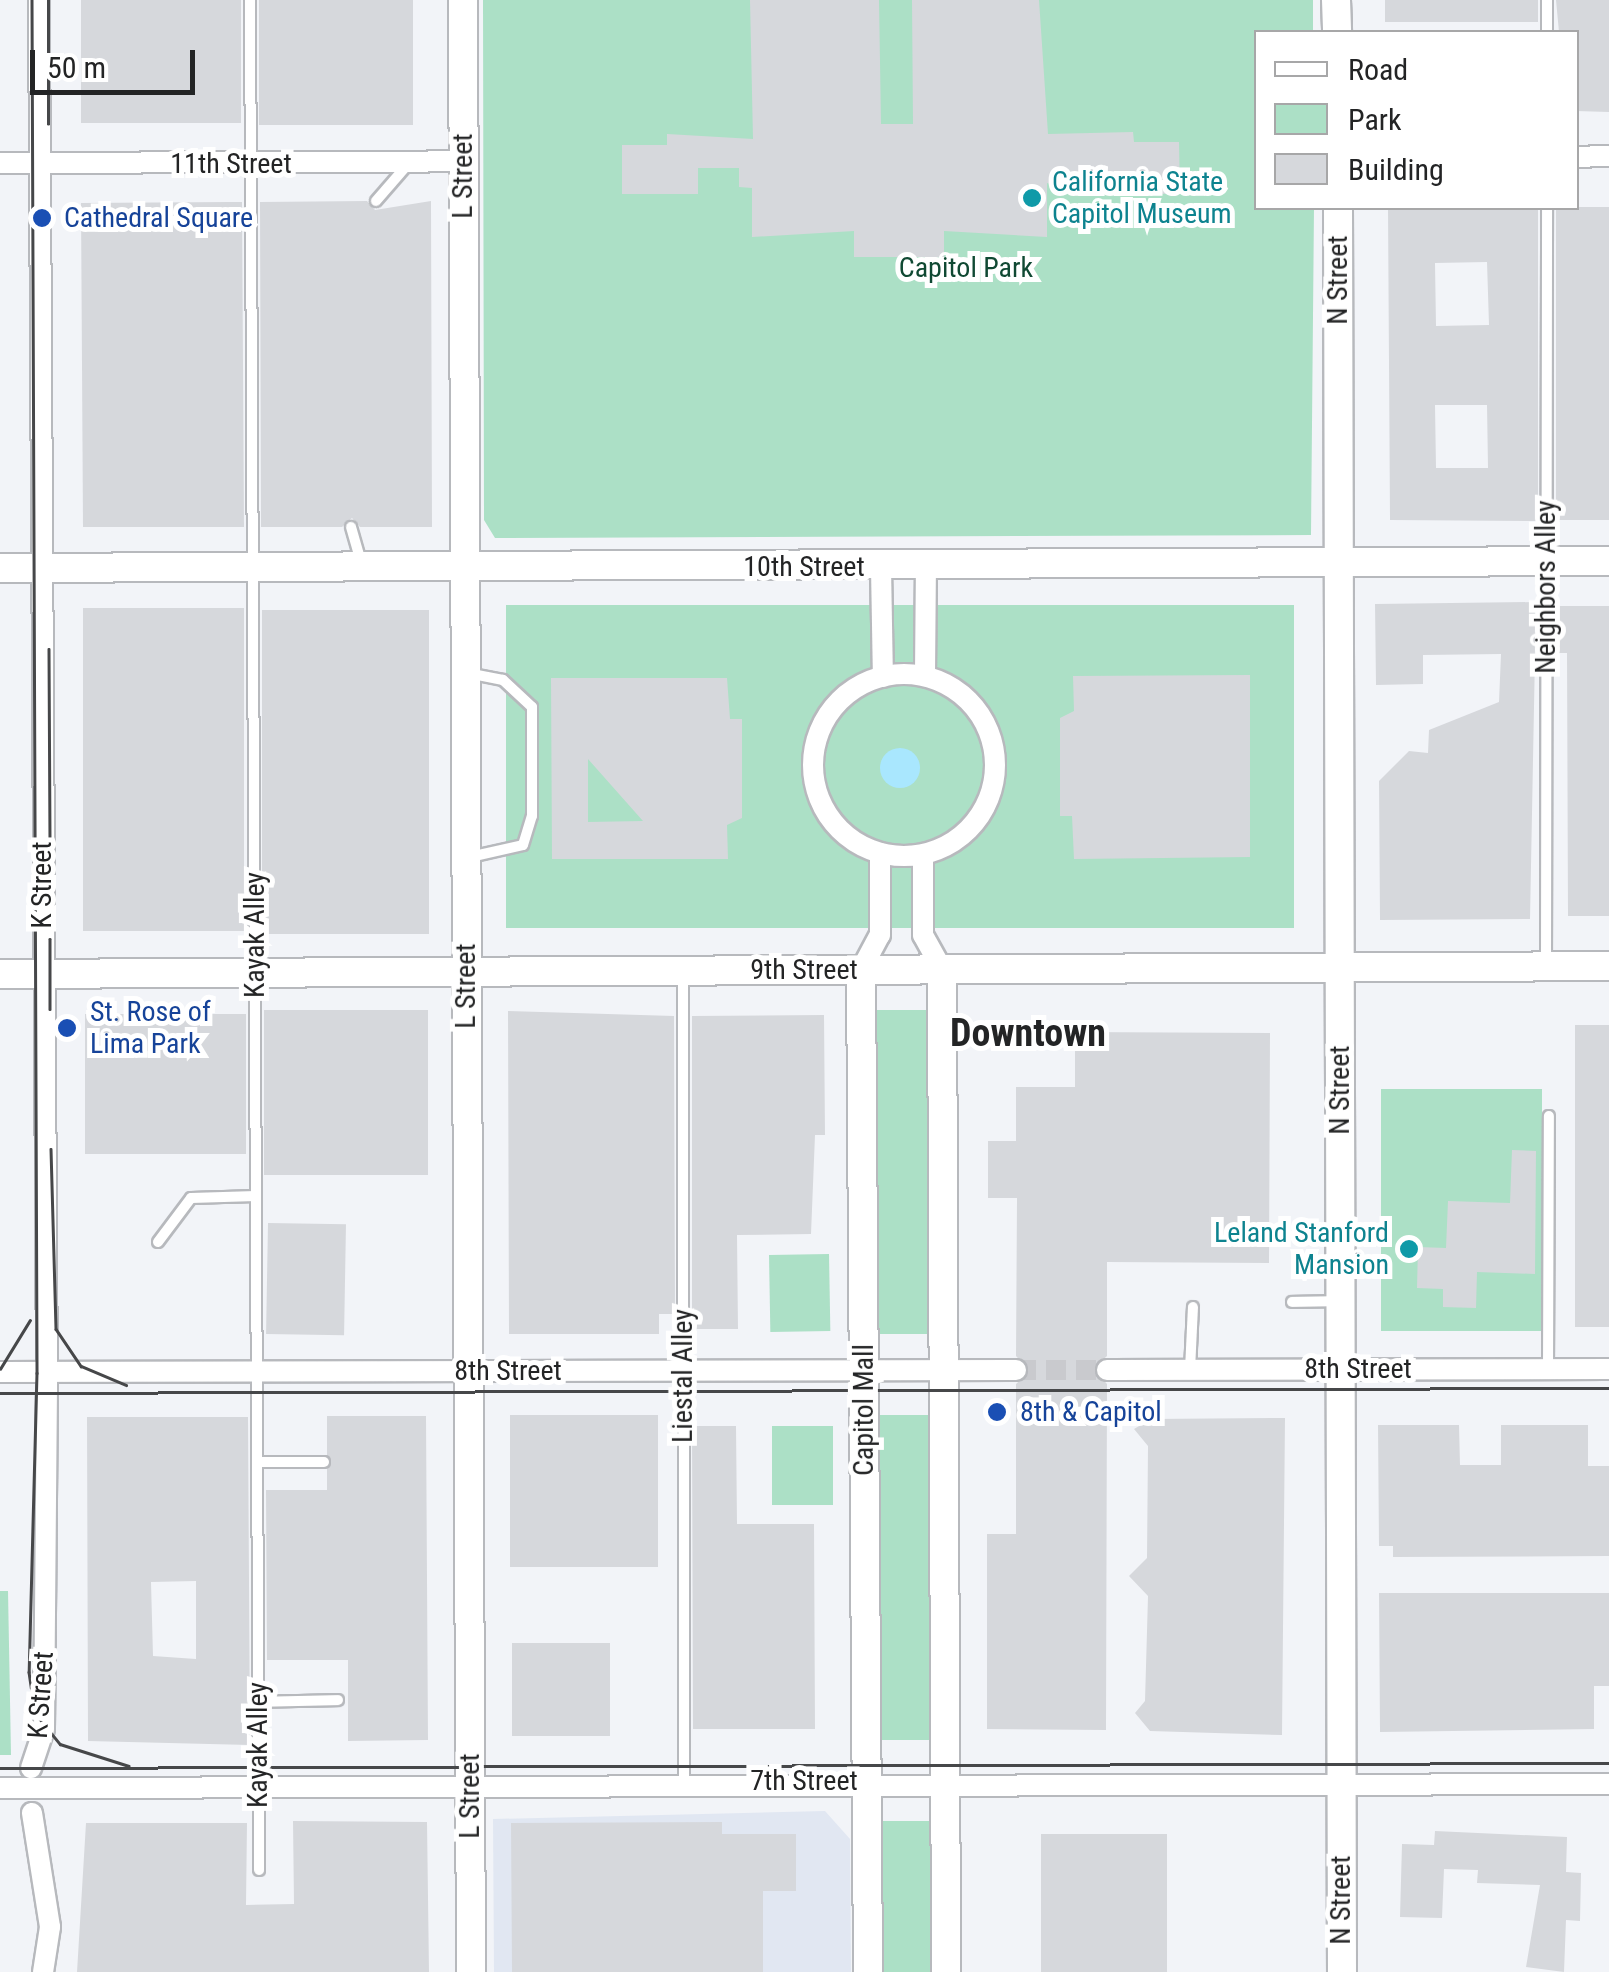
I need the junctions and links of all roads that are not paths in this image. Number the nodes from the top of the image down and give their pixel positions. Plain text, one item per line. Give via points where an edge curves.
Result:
1 (39, 0) edge
2 (250, 0) edge
3 (463, 0) edge
4 (1336, 0) edge
5 (1547, 0) edge
6 (1337, 30) edge
7 (1547, 30) edge
8 (1609, 156) edge
9 (1579, 157) edge
10 (463, 161) junction
11 (410, 162) junction
12 (0, 164) edge
13 (40, 164) junction
14 (251, 164) junction
15 (376, 202) dead end
16 (1338, 210) edge
17 (1547, 210) edge
18 (351, 527) dead end
19 (1546, 561) junction
20 (1609, 561) edge
21 (1338, 563) junction
22 (464, 566) junction
23 (881, 567) junction
24 (926, 567) junction
25 (0, 568) edge
26 (40, 568) junction
27 (363, 568) junction
28 (253, 569) junction
29 (465, 673) junction
30 (925, 676) junction
31 (882, 677) junction
32 (880, 853) junction
33 (922, 855) junction
34 (466, 857) junction
35 (1546, 966) junction
36 (1609, 966) edge
37 (1340, 967) junction
38 (942, 969) junction
39 (683, 970) junction
40 (861, 970) junction
41 (466, 971) junction
42 (255, 973) junction
43 (0, 974) edge
44 (42, 974) junction
45 (1549, 1116) dead end
46 (256, 1196) junction
47 (158, 1242) dead end
48 (1340, 1301) junction
49 (1292, 1302) dead end
50 (1193, 1307) dead end
51 (1340, 1369) junction
52 (1548, 1369) junction
53 (1609, 1369) edge
54 (468, 1370) junction
55 (864, 1370) junction
56 (944, 1370) junction
57 (1016, 1370) tunnel mouth
58 (1107, 1370) tunnel mouth
59 (1190, 1370) junction
60 (684, 1371) junction
61 (0, 1372) edge
62 (46, 1372) junction
63 (256, 1372) junction
64 (257, 1462) junction
65 (324, 1462) dead end
66 (338, 1700) dead end
67 (258, 1702) junction
68 (31, 1768) dead end
69 (867, 1781) junction
70 (684, 1782) junction
71 (945, 1782) junction
72 (471, 1784) junction
73 (1341, 1784) junction
74 (1609, 1784) edge
75 (258, 1785) junction
76 (0, 1788) edge
77 (32, 1813) dead end
78 (259, 1870) dead end
79 (43, 1972) edge
80 (472, 1972) edge
81 (868, 1972) edge
82 (946, 1972) edge
83 (1342, 1972) edge

1 - 13 street, K Street
2 - 14 lane, Kayak Alley
3 - 10 main road, L Street
4 - 6 main road
5 - 7 lane
8 - 9 street
10 - 11 street, 11th Street
10 - 22 main road, L Street
11 - 14 street, 11th Street
11 - 15 lane
12 - 13 street, 11th Street
13 - 14 street, 11th Street
13 - 26 street, K Street
14 - 28 lane, Kayak Alley
16 - 21 main road, N Street
17 - 19 lane, Neighbors Alley
18 - 27 lane
19 - 20 main road, 10th Street
19 - 21 main road, 10th Street
19 - 35 lane, Neighbors Alley
21 - 24 main road, 10th Street
21 - 37 main road, N Street
22 - 23 main road, 10th Street
22 - 27 main road, 10th Street
22 - 29 main road, L Street
23 - 24 main road, 10th Street
23 - 31 street
24 - 30 street
25 - 26 main road, 10th Street
26 - 28 main road, 10th Street
26 - 44 street, K Street
27 - 28 main road, 10th Street
28 - 42 lane, Kayak Alley
29 - 34 main road, L Street
29 - 34 lane via 503,680 532,707 532,816 523,845
30 - 31 street
30 - 33 street via 973,707 994,768 973,824
31 - 32 street via 834,707 813,768 835,824
32 - 33 street
32 - 40 street, Capitol Mall via 880,934
33 - 38 street via 923,935
34 - 41 main road, L Street
35 - 36 main road, 9th Street
35 - 37 main road, 9th Street
37 - 38 main road, 9th Street
37 - 48 main road, N Street
38 - 40 main road, 9th Street
38 - 56 main road
39 - 40 main road, 9th Street
39 - 41 main road, 9th Street
39 - 60 lane, Liestal Alley
40 - 55 main road, Capitol Mall
41 - 42 main road, 9th Street
41 - 54 main road, L Street
42 - 44 main road, 9th Street
42 - 46 lane, Kayak Alley
43 - 44 main road, 9th Street
44 - 62 street, K Street
45 - 52 lane
46 - 47 lane via 191,1198
46 - 63 lane, Kayak Alley
48 - 49 lane
48 - 51 main road, N Street
50 - 59 lane
51 - 52 street, 8th Street
51 - 59 street, 8th Street
51 - 73 main road, N Street
52 - 53 street, 8th Street
54 - 60 street, 8th Street
54 - 63 street, 8th Street
54 - 72 main road, L Street
55 - 56 street, 8th Street
55 - 60 street, 8th Street
55 - 69 main road, Capitol Mall
56 - 57 street, 8th Street
56 - 71 main road
58 - 59 street, 8th Street
60 - 70 lane, Liestal Alley
61 - 62 street, 8th Street
62 - 63 street, 8th Street
62 - 68 street, K Street via 44,1729
63 - 64 lane, Kayak Alley
64 - 65 lane
64 - 67 lane, Kayak Alley
66 - 67 lane
67 - 75 lane, Kayak Alley
69 - 70 street, 7th Street
69 - 71 street, 7th Street
69 - 81 main road, Capitol Mall
70 - 72 street, 7th Street
71 - 73 street, 7th Street
71 - 82 main road
72 - 75 street, 7th Street
72 - 80 main road, L Street
73 - 74 street, 7th Street
73 - 83 main road, N Street
75 - 76 street, 7th Street
75 - 78 lane, Kayak Alley
77 - 79 street via 50,1927

